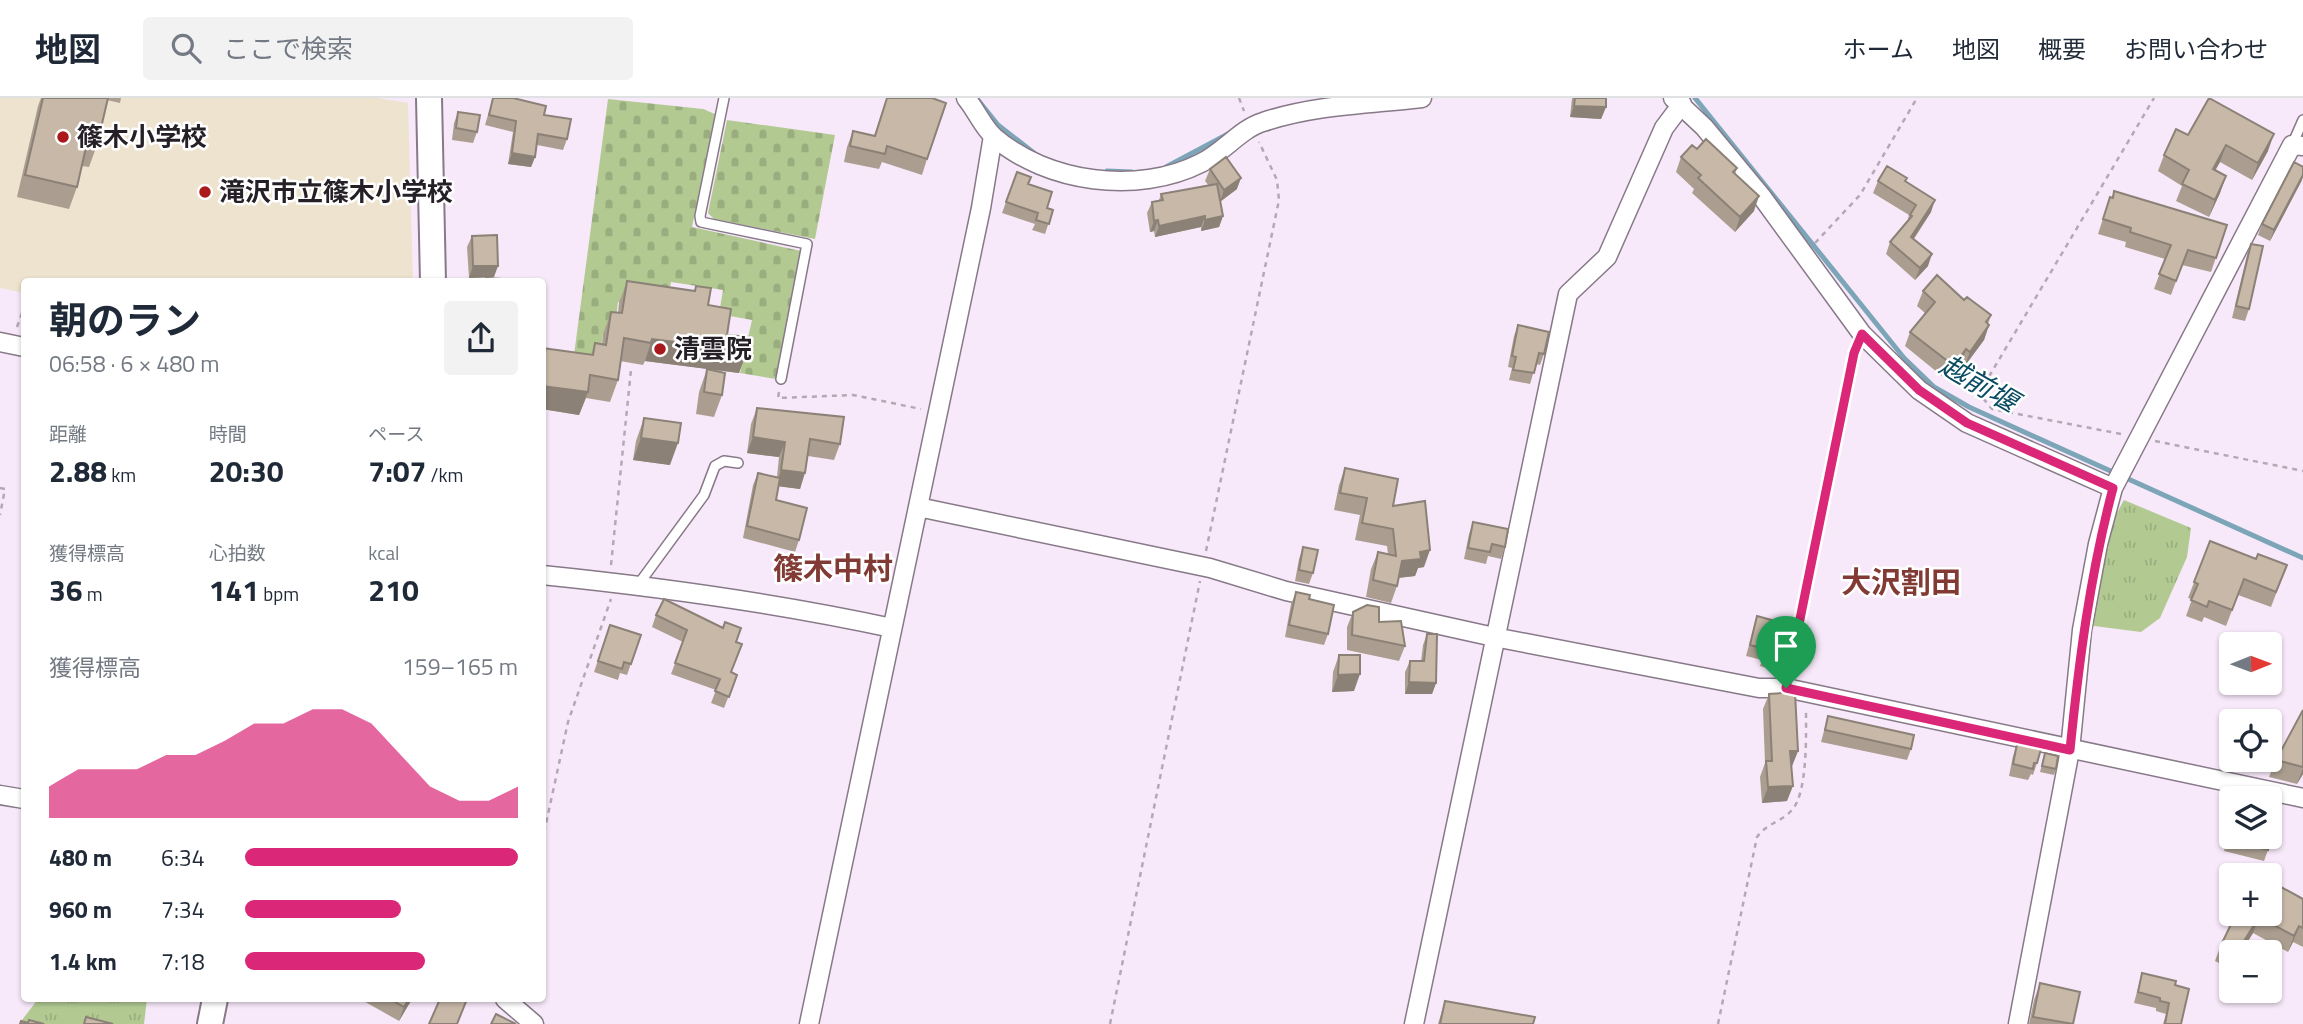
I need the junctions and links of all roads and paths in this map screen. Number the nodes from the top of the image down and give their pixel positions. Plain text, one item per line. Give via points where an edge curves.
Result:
1 (429, 98) edge
2 (724, 98) edge
3 (966, 98) edge
4 (1238, 98) edge
5 (1422, 98) edge
6 (1917, 98) edge
7 (2154, 98) edge
8 (1678, 101) edge
9 (1244, 111) dead end
10 (2303, 120) edge
11 (993, 136) junction
12 (2298, 146) edge
13 (1821, 239) dead end
14 (433, 278) edge
15 (1862, 334) junction
16 (0, 342) edge
17 (21, 346) edge
18 (631, 370) dead end
19 (781, 379) joint
20 (938, 412) junction
21 (2138, 438) junction
22 (738, 463) dead end
23 (2303, 471) edge
24 (2117, 479) junction
25 (0, 488) edge
26 (918, 507) junction
27 (0, 515) edge
28 (546, 575) edge
29 (613, 582) junction
30 (638, 585) junction
31 (892, 628) junction
32 (1494, 637) junction
33 (1786, 688) junction
34 (1807, 693) junction
35 (2070, 750) junction
36 (0, 795) edge
37 (21, 798) edge
38 (2303, 798) edge
39 (546, 824) edge
40 (214, 1002) edge
41 (508, 1002) edge
42 (210, 1024) edge
43 (534, 1024) edge
44 (809, 1024) edge
45 (1414, 1024) edge
46 (1718, 1024) edge
47 (2018, 1024) edge

1 - 14 street
2 - 19 lane via 701,222 807,244
3 - 11 street
4 - 9 path
5 - 11 street via 1305,111 1260,122 1202,163 1171,174 1139,178 1070,176 1033,163
6 - 13 path via 1860,195
7 - 21 path via 1981,390 1993,409
8 - 15 street via 1762,197
8 - 32 street via 1607,257 1568,294
10 - 12 lane
11 - 20 street
12 - 21 street
15 - 24 street via 1919,390 1967,423
15 - 33 path via 1854,353
16 - 17 street
18 - 29 path
19 - 20 path via 778,398 853,395
20 - 26 street
21 - 23 path
21 - 24 street
22 - 30 lane via 724,461 715,466 704,495
24 - 35 street via 2098,544 2082,630
25 - 27 path via 5,489
26 - 31 street
26 - 32 street via 1210,568 1286,591
28 - 29 street
29 - 30 street
29 - 39 path via 568,722
30 - 31 street via 801,608
31 - 44 street
32 - 33 street via 1759,688
32 - 45 street
33 - 34 street
34 - 35 street
34 - 46 path via 1801,789 1792,811 1773,820 1757,837
35 - 38 street
35 - 47 street
36 - 37 street
40 - 42 street
41 - 43 street

